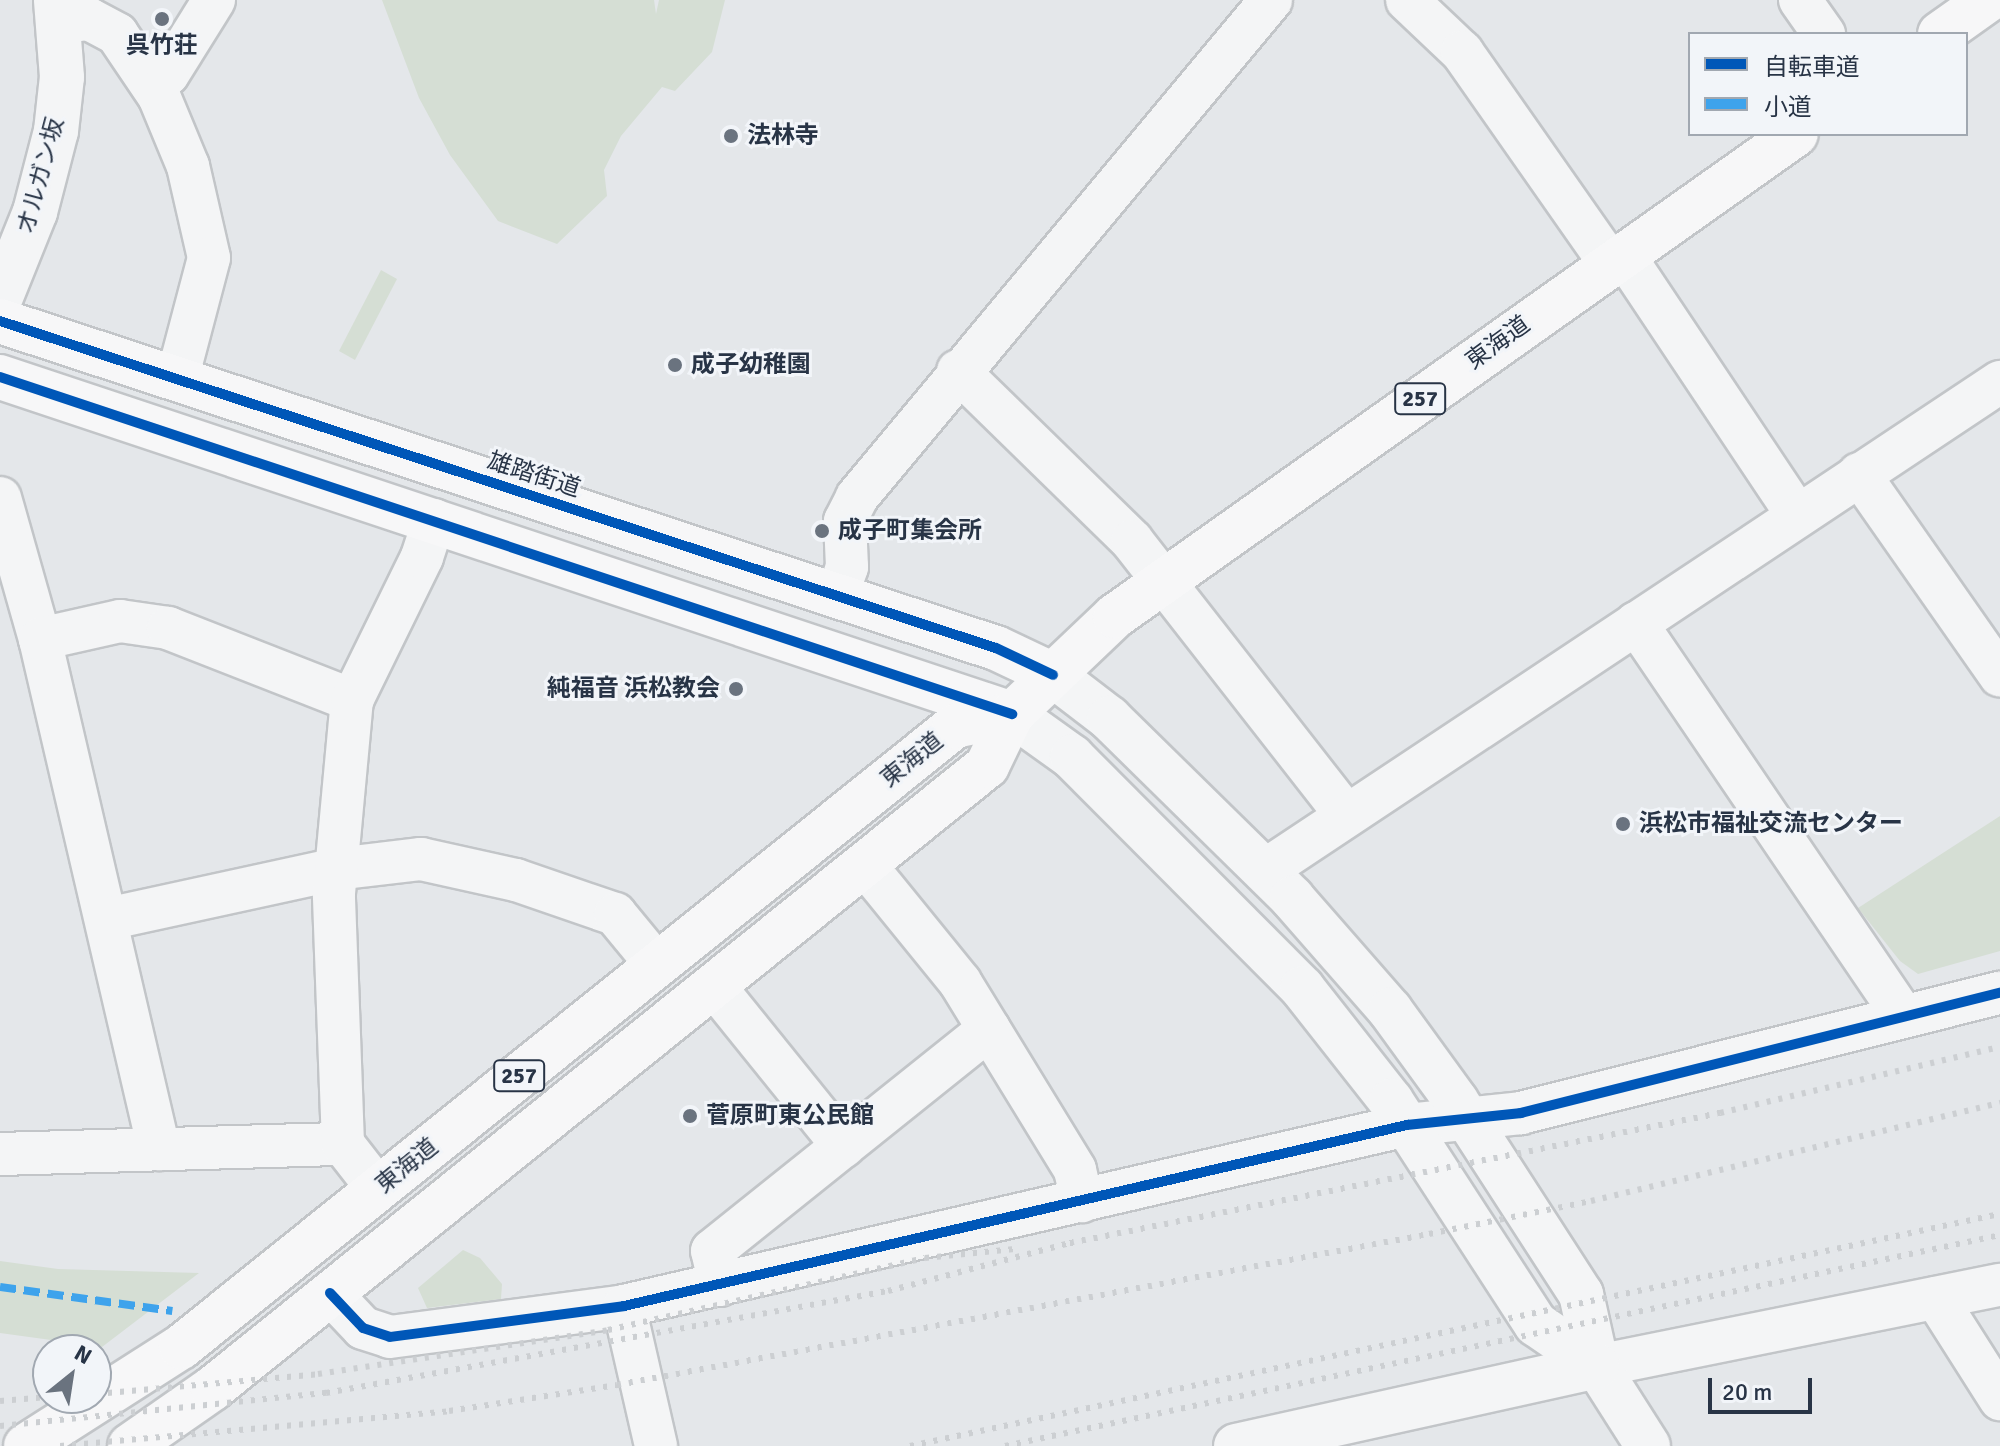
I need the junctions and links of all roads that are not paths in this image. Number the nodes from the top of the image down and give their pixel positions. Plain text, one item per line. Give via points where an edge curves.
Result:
1 (214, 0) edge
2 (1271, 0) edge
3 (1407, 0) edge
4 (1800, 0) edge
5 (1988, 0) edge
6 (58, 11) edge
7 (1823, 32) edge
8 (1943, 32) edge
9 (152, 85) junction
10 (1793, 136) edge
11 (1617, 258) junction
12 (0, 299) edge
13 (0, 321) edge
14 (958, 371) junction
15 (0, 377) edge
16 (177, 379) junction
17 (2000, 382) edge
18 (1859, 474) junction
19 (0, 498) edge
20 (1797, 515) junction
21 (434, 520) junction
22 (1162, 583) junction
23 (837, 596) junction
24 (1636, 623) junction
25 (40, 639) junction
26 (1053, 675) junction
27 (2000, 675) edge
28 (352, 700) junction
29 (1012, 714) junction
30 (1346, 815) junction
31 (865, 865) junction
32 (336, 869) junction
33 (1264, 871) junction
34 (107, 919) junction
35 (657, 965) junction
36 (714, 986) junction
37 (2000, 993) edge
38 (1902, 1015) junction
39 (989, 1029) junction
40 (1468, 1119) junction
41 (1407, 1125) junction
42 (343, 1144) junction
43 (843, 1146) junction
44 (159, 1149) junction
45 (0, 1154) edge
46 (378, 1189) junction
47 (1082, 1201) junction
48 (720, 1285) junction
49 (2000, 1285) edge
50 (330, 1293) junction
51 (1936, 1298) junction
52 (624, 1306) junction
53 (1597, 1366) junction
54 (2000, 1399) edge
55 (1304, 1439) edge
56 (26, 1446) edge
57 (130, 1446) edge
58 (656, 1446) edge
59 (1236, 1446) edge
60 (1648, 1446) edge

1 - 9 street via 168,74
2 - 14 street
3 - 11 street via 1462,52
4 - 7 street
5 - 8 main road
6 - 9 street via 109,26
6 - 12 street, オルガン坂 via 60,104 51,158
9 - 16 street via 184,154 209,258
10 - 11 main road, 東海道 / 257
11 - 20 street
11 - 22 main road, 東海道 / 257
13 - 16 main road, 雄踏街道
14 - 22 street via 1132,541
14 - 23 street via 850,509 847,567
15 - 21 main road
16 - 23 main road, 雄踏街道
17 - 18 street
18 - 20 street
18 - 27 street
19 - 25 street
20 - 24 street
21 - 28 street via 422,557
21 - 29 main road
22 - 26 main road, 東海道 / 257 via 1115,616
22 - 30 street
23 - 26 main road, 雄踏街道 via 996,648
24 - 30 street
24 - 38 street
25 - 28 street via 120,621 168,628
25 - 34 street
26 - 29 main road, 257
26 - 33 street via 1109,718
28 - 32 street
29 - 31 main road, 257 via 987,766
29 - 35 main road, 東海道 / 257 via 955,726
29 - 41 street via 1072,757 1253,935 1348,1043
30 - 33 street
31 - 36 main road, 257
31 - 39 street via 960,982
32 - 34 street
32 - 35 street via 421,859 516,880 615,914
32 - 42 street
33 - 40 street via 1367,981
34 - 44 street
35 - 46 main road, 東海道 / 257
36 - 43 street
36 - 50 main road, 257
37 - 38 street
38 - 40 street via 1521,1113
39 - 43 street
39 - 47 street via 1075,1170
40 - 41 street
40 - 53 street via 1581,1294
41 - 47 street
41 - 53 street via 1536,1324
42 - 44 street
42 - 46 street
43 - 48 street via 712,1251
44 - 45 street
46 - 56 main road, 東海道 / 257 via 137,1380
47 - 48 street
48 - 52 street
49 - 51 street
50 - 52 street via 363,1328 390,1337
50 - 57 main road, 257 via 213,1388
51 - 53 street
51 - 54 street
52 - 58 street
53 - 55 street
53 - 60 street
55 - 59 street

